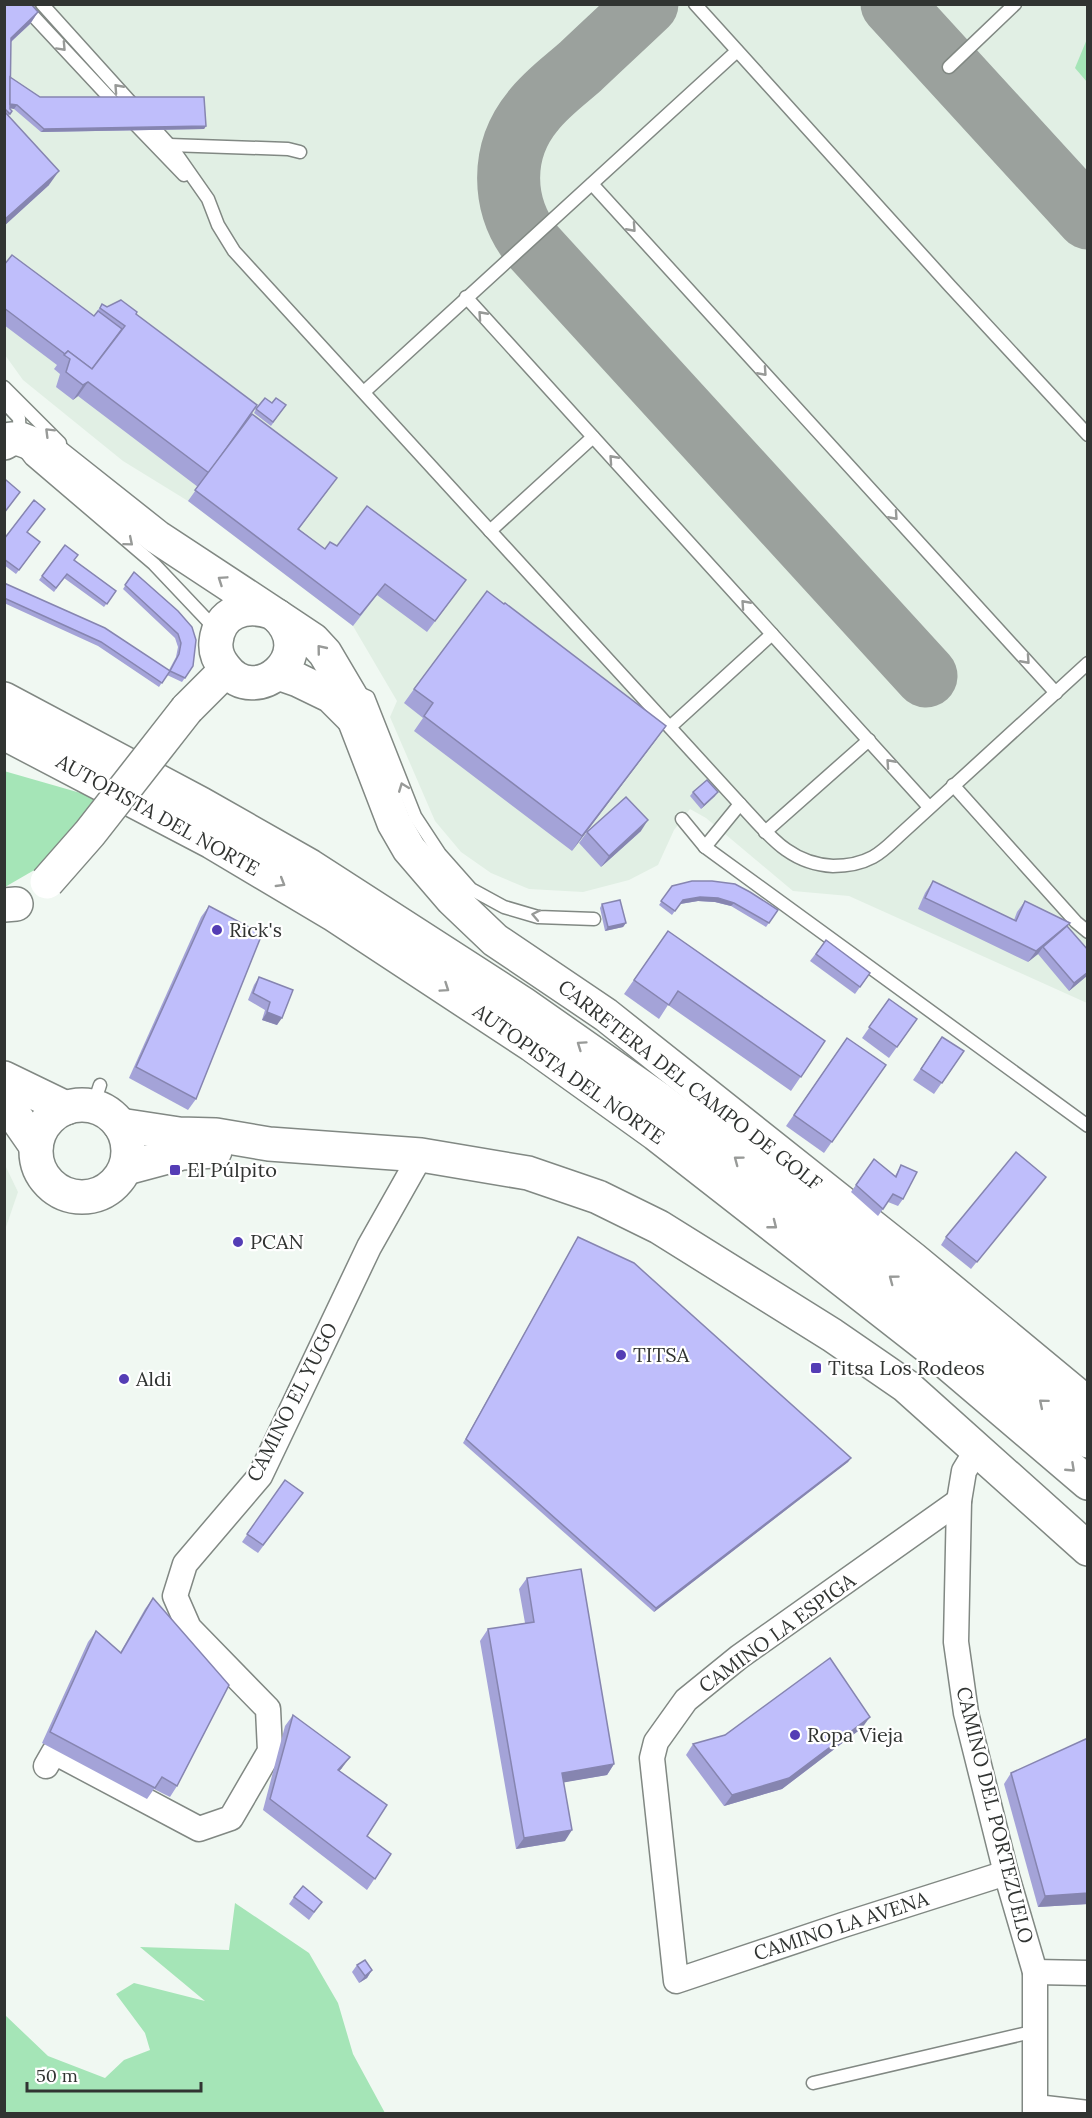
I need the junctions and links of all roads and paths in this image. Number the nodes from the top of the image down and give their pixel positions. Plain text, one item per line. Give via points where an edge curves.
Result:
1 (22, 4) edge
2 (42, 4) edge
3 (694, 4) edge
4 (1015, 4) edge
5 (737, 51) junction
6 (949, 67) dead end
7 (169, 145) junction
8 (300, 152) dead end
9 (592, 184) junction
10 (208, 199) junction
11 (466, 297) junction
12 (4, 387) edge
13 (364, 392) junction
14 (4, 402) edge
15 (1088, 435) edge
16 (593, 437) junction
17 (12, 441) edge
18 (83, 479) junction
19 (490, 531) junction
20 (274, 614) junction
21 (772, 634) junction
22 (221, 659) junction
23 (1087, 664) edge
24 (278, 674) junction
25 (344, 686) junction
26 (1056, 693) junction
27 (4, 699) edge
28 (354, 719) junction
29 (670, 728) junction
30 (4, 733) edge
31 (869, 740) junction
32 (4, 746) edge
33 (45, 754) junction
34 (953, 785) junction
35 (740, 804) junction
36 (929, 807) junction
37 (682, 819) dead end
38 (765, 832) junction
39 (705, 847) junction
40 (18, 903) edge
41 (594, 919) dead end
42 (1088, 932) edge
43 (4, 1078) edge
44 (4, 1100) edge
45 (86, 1100) junction
46 (120, 1125) junction
47 (1088, 1126) edge
48 (268, 1144) junction
49 (36, 1146) junction
50 (421, 1155) junction
51 (126, 1168) junction
52 (1088, 1404) edge
53 (1088, 1441) edge
54 (978, 1448) junction
55 (1088, 1483) edge
56 (959, 1501) junction
57 (1088, 1550) edge
58 (46, 1766) dead end
59 (1006, 1874) junction
60 (1035, 1972) junction
61 (1088, 1972) edge
62 (676, 1981) joint
63 (1036, 2031) junction
64 (813, 2084) dead end
65 (1036, 2110) edge
66 (1088, 2113) edge

1 -> 10 lane
7 -> 2 lane
3 - 5 lane
4 - 6 lane
5 - 9 lane
5 - 15 lane
7 - 8 lane
7 - 10 lane
9 - 11 lane
9 -> 26 lane
10 - 13 lane via 234,251
11 - 13 lane
16 -> 11 lane
18 -> 12 lane via 63,446
13 - 19 lane
14 - 17 lane via 19,418
16 - 19 lane
21 -> 16 lane
17 - 18 main road, CARRETERA DEL CAMPO DE GOLF via 46,449
17 -> 22 lane via 170,580 208,621
20 -> 18 main road, CARRETERA DEL CAMPO DE GOLF via 157,537
19 - 29 lane
20 - 22 main road via 257,608 235,612 220,627
20 - 24 main road via 290,633 289,658
25 -> 20 main road, CARRETERA DEL CAMPO DE GOLF via 314,640
21 - 29 lane
21 - 31 lane
22 - 24 main road via 232,676 249,682 269,680
22 - 40 main road, bridge via 90,833
23 - 26 lane
24 - 28 main road, CARRETERA DEL CAMPO DE GOLF via 331,696
25 - 28 main road, CARRETERA DEL CAMPO DE GOLF via 351,697
41 -> 25 lane via 538,917 504,907 471,889 414,816 368,697
26 - 34 lane
53 -> 27 main road, AUTOPISTA DEL NORTE via 927,1305 659,1100 522,1003 310,866
28 - 52 main road, CARRETERA DEL CAMPO DE GOLF via 394,823 409,849 452,899 495,940 606,1015
29 - 35 lane
30 - 33 main road, AUTOPISTA DEL NORTE
36 -> 31 lane
31 - 38 lane
32 - 33 main road
33 -> 55 main road, AUTOPISTA DEL NORTE via 212,842 333,914 532,1045 656,1134 926,1345
34 - 36 lane
34 - 42 lane
35 - 38 lane
35 - 39 lane
36 - 38 lane via 874,856 850,866 804,861
37 - 39 lane
39 - 47 lane
43 - 45 main road
44 - 49 main road
45 - 46 main road
45 - 49 main road via 55,1113 45,1122
46 - 48 main road
46 - 51 main road via 127,1138
48 - 50 main road
48 - 51 main road via 182,1153
49 - 51 main road via 42,1176 63,1194 90,1197 105,1192 118,1182
50 - 54 main road via 528,1173 598,1197 659,1227 897,1380
50 - 58 street, CAMINO EL YUGO via 369,1247 260,1476 185,1564 175,1596 189,1628 268,1709 270,1751 231,1818 199,1829 54,1752
54 - 56 street, CAMINO DEL PORTEZUELO via 964,1471
54 - 57 main road
56 - 59 street, CAMINO DEL PORTEZUELO via 956,1642 966,1713
56 - 62 street, CAMINO LA ESPIGA via 739,1657 686,1700 656,1742 652,1758
59 - 60 street, CAMINO DEL PORTEZUELO
59 - 62 street, CAMINO LA AVENA
60 - 61 street
60 - 63 street, CAMINO DEL PORTEZUELO
63 - 64 lane
63 - 65 street, CAMINO DEL PORTEZUELO
65 - 66 street

